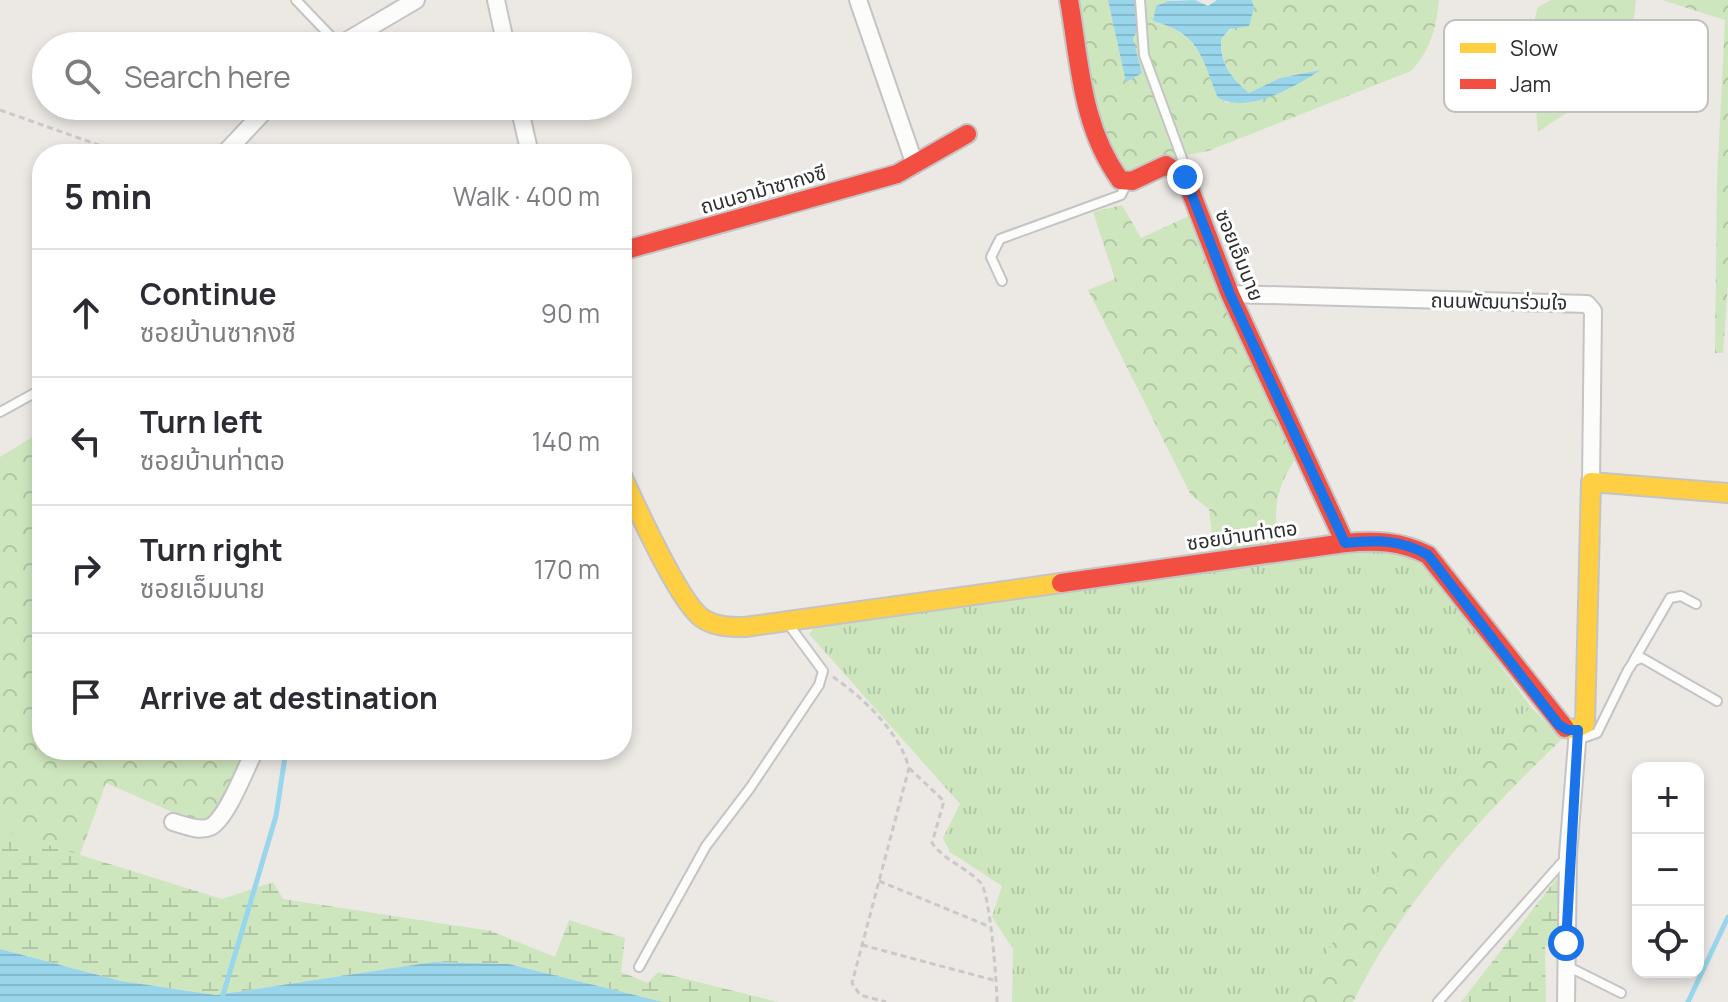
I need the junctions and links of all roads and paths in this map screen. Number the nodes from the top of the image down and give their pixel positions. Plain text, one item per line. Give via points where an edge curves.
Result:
1 (296, 0) edge
2 (416, 0) edge
3 (496, 0) edge
4 (858, 0) edge
5 (1069, 0) edge
6 (1140, 0) edge
7 (330, 32) edge
8 (363, 32) edge
9 (503, 32) edge
10 (0, 110) edge
11 (256, 120) edge
12 (522, 120) edge
13 (967, 134) dead end
14 (96, 144) edge
15 (233, 144) edge
16 (528, 144) edge
17 (915, 165) junction
18 (1128, 181) junction
19 (632, 248) edge
20 (1002, 281) dead end
21 (1234, 294) junction
22 (32, 394) edge
23 (0, 412) edge
24 (1591, 482) junction
25 (1728, 493) edge
26 (632, 498) edge
27 (1345, 543) junction
28 (1696, 604) dead end
29 (786, 621) junction
30 (1634, 661) junction
31 (823, 671) junction
32 (1717, 701) dead end
33 (1577, 735) junction
34 (250, 760) edge
35 (909, 768) junction
36 (173, 822) dead end
37 (1568, 855) junction
38 (879, 881) junction
39 (988, 926) junction
40 (862, 945) junction
41 (1566, 966) junction
42 (639, 967) dead end
43 (997, 981) junction
44 (1621, 993) dead end
45 (886, 1002) edge
46 (997, 1002) edge
47 (1438, 1002) edge
48 (1566, 1002) edge

1 - 7 lane
2 - 8 street
3 - 9 street
4 - 17 street
5 - 18 street via 1091,129 1104,163
6 - 21 lane via 1144,55
10 - 14 path
11 - 15 street
12 - 16 street
13 - 17 street, ถนนอาม้าซากงซี
17 - 19 street, ถนนอาม้าซากงซี
18 - 20 lane via 1121,195 1000,239 991,257
18 - 21 street, ซอยเอ็มนาย via 1166,165 1185,177
21 - 24 street, ถนนพัฒนาร่วมใจ via 1587,304 1593,311
21 - 27 street, ซอยเอ็มนาย
22 - 23 lane
24 - 25 street
24 - 33 street via 1585,724
26 - 29 street, ซอยบ้านท่าตอ via 702,620 718,627
27 - 29 street, ซอยบ้านท่าตอ
27 - 33 street, ซอยบ้านท่าตอ via 1408,543 1428,555 1559,725
28 - 30 lane via 1681,596 1670,598
29 - 31 lane
30 - 32 lane via 1649,659
30 - 33 lane via 1597,733
31 - 35 path via 856,692 905,753
31 - 42 lane via 759,775 706,846
33 - 37 street
34 - 36 street via 221,817 210,827
35 - 38 path
35 - 39 path via 944,801 932,843 986,892
37 - 41 street
37 - 47 lane
38 - 39 path
38 - 40 path
39 - 43 path
40 - 43 path
40 - 45 path via 852,983 860,995
41 - 44 lane
41 - 48 street
43 - 46 path

